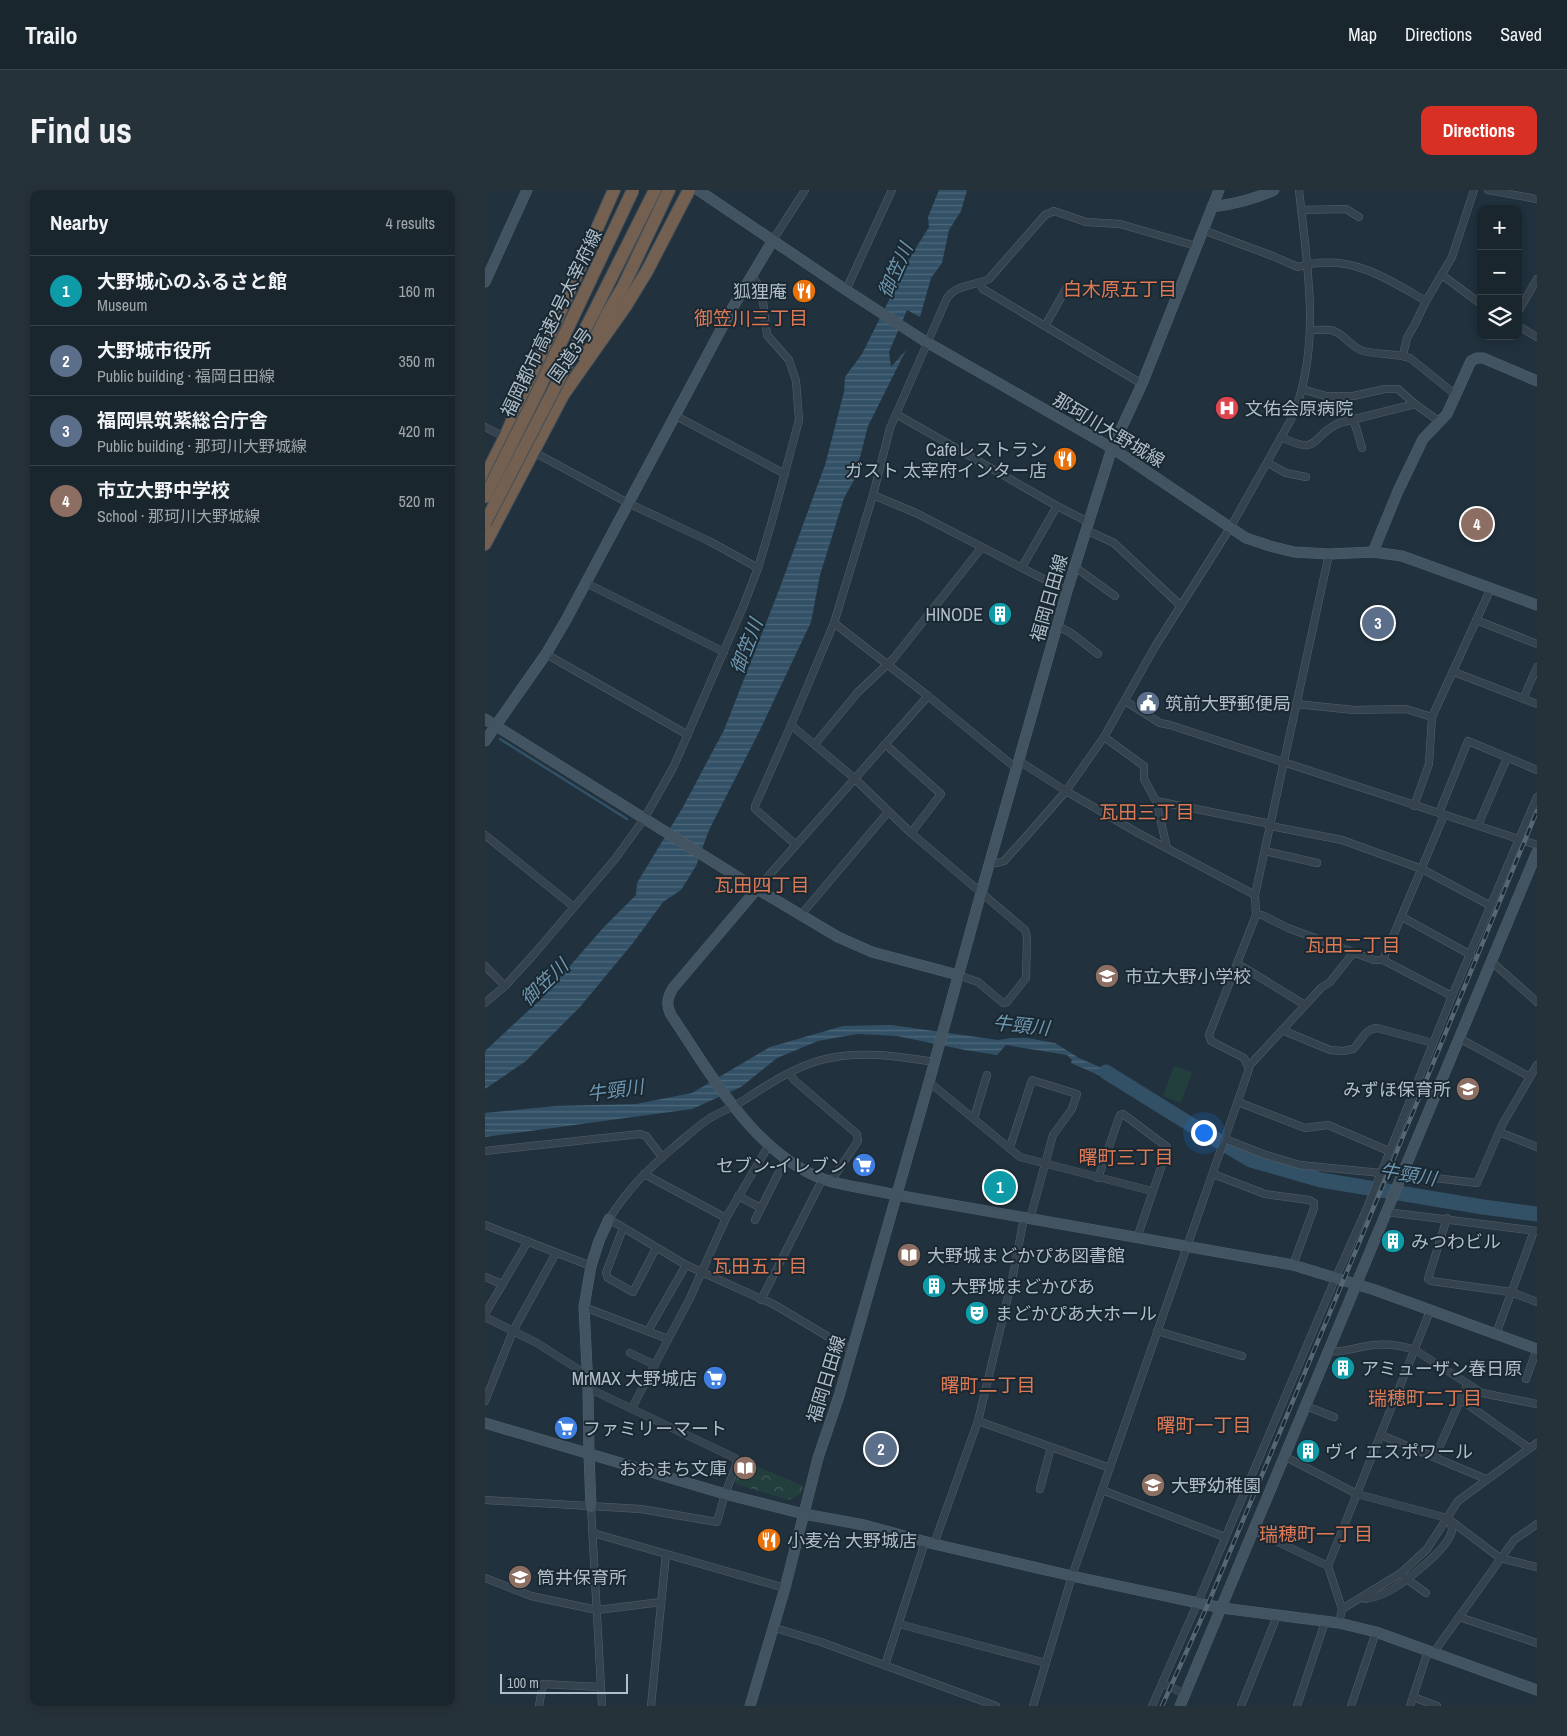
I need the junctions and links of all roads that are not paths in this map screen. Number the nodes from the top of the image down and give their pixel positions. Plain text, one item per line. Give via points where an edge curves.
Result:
1 (527, 190) edge
2 (614, 190) edge
3 (633, 190) edge
4 (649, 190) edge
5 (655, 190) edge
6 (669, 190) edge
7 (689, 190) edge
8 (698, 190) edge
9 (805, 190) edge
10 (893, 190) edge
11 (1219, 190) edge
12 (1274, 190) edge
13 (1299, 190) edge
14 (1474, 190) edge
15 (1488, 190) edge
16 (1513, 192) edge
17 (1537, 199) edge
18 (1212, 207) junction
19 (1301, 210) junction
20 (1359, 217) dead end
21 (1203, 230) junction
22 (773, 240) junction
23 (1196, 246) junction
24 (1307, 264) junction
25 (488, 270) edge
26 (1442, 275) junction
27 (752, 276) junction
28 (1537, 279) edge
29 (485, 282) edge
30 (979, 283) junction
31 (1067, 287) dead end
32 (846, 290) junction
33 (1426, 301) junction
34 (1477, 301) edge
35 (1522, 305) edge
36 (594, 312) junction
37 (1045, 326) junction
38 (1522, 328) edge
39 (1311, 330) junction
40 (1537, 337) edge
41 (926, 341) junction
42 (1403, 356) junction
43 (1537, 381) edge
44 (1142, 384) junction
45 (1302, 389) junction
46 (563, 395) junction
47 (1456, 395) junction
48 (1326, 396) junction
49 (1415, 404) junction
50 (896, 414) junction
51 (674, 415) junction
52 (1353, 420) junction
53 (1440, 422) junction
54 (485, 427) edge
55 (505, 436) junction
56 (1281, 437) junction
57 (1112, 448) junction
58 (1362, 448) dead end
59 (533, 452) junction
60 (1268, 463) junction
61 (785, 474) junction
62 (485, 476) edge
63 (1306, 477) dead end
64 (873, 495) junction
65 (485, 497) edge
66 (628, 503) junction
67 (1057, 506) junction
68 (485, 523) edge
69 (1087, 526) junction
70 (1230, 528) junction
71 (485, 544) edge
72 (982, 547) junction
73 (1373, 552) junction
74 (1329, 554) junction
75 (1022, 567) junction
76 (1075, 567) junction
77 (758, 568) junction
78 (586, 583) junction
79 (1491, 588) junction
80 (1067, 591) junction
81 (1115, 596) dead end
82 (1537, 605) edge
83 (1181, 606) junction
84 (1476, 620) junction
85 (833, 623) junction
86 (1058, 626) junction
87 (1537, 644) edge
88 (724, 652) junction
89 (546, 654) junction
90 (1098, 654) dead end
91 (887, 665) junction
92 (1537, 666) edge
93 (1454, 672) junction
94 (928, 696) junction
95 (1523, 699) junction
96 (1125, 701) junction
97 (1296, 704) junction
98 (1537, 704) edge
99 (1432, 717) junction
100 (485, 718) edge
101 (791, 725) junction
102 (497, 726) junction
103 (689, 735) junction
104 (1104, 736) junction
105 (485, 741) edge
106 (815, 744) junction
107 (885, 744) junction
108 (1507, 758) junction
109 (1284, 761) junction
110 (1018, 765) junction
111 (1537, 770) edge
112 (854, 778) junction
113 (1066, 791) junction
114 (1537, 797) edge
115 (1156, 801) junction
116 (1414, 806) junction
117 (888, 812) junction
118 (1442, 814) junction
119 (644, 819) junction
120 (1271, 825) junction
121 (1478, 825) junction
122 (911, 833) junction
123 (485, 835) edge
124 (1519, 839) junction
125 (795, 844) junction
126 (1537, 845) edge
127 (1167, 848) junction
128 (1265, 850) junction
129 (1537, 852) edge
130 (990, 863) junction
131 (1317, 863) dead end
132 (1422, 869) junction
133 (757, 890) junction
134 (981, 893) junction
135 (1255, 895) junction
136 (1491, 906) junction
137 (574, 907) junction
138 (1256, 915) junction
139 (800, 916) junction
140 (1402, 918) junction
141 (1354, 952) junction
142 (1471, 955) junction
143 (1383, 960) junction
144 (1492, 962) junction
145 (1238, 964) junction
146 (485, 966) edge
147 (958, 975) junction
148 (505, 986) junction
149 (1452, 996) junction
150 (1537, 1002) edge
151 (485, 1003) edge
152 (1305, 1004) junction
153 (1282, 1030) junction
154 (1459, 1038) junction
155 (1433, 1043) junction
156 (935, 1062) junction
157 (1537, 1065) edge
158 (1249, 1066) junction
159 (789, 1073) junction
160 (987, 1074) dead end
161 (1530, 1077) junction
162 (929, 1082) junction
163 (1238, 1102) junction
164 (732, 1104) junction
165 (974, 1118) junction
166 (1499, 1132) junction
167 (1225, 1139) junction
168 (769, 1145) junction
169 (1010, 1147) junction
170 (1537, 1147) edge
171 (485, 1150) edge
172 (1389, 1151) junction
173 (662, 1157) junction
174 (787, 1158) junction
175 (1045, 1164) junction
176 (1213, 1172) junction
177 (1381, 1173) junction
178 (643, 1174) junction
179 (1401, 1174) junction
180 (1099, 1178) junction
181 (827, 1180) junction
182 (1152, 1191) junction
183 (895, 1195) junction
184 (738, 1196) junction
185 (761, 1208) junction
186 (1387, 1212) junction
187 (726, 1218) junction
188 (1027, 1218) junction
189 (1447, 1218) junction
190 (609, 1219) junction
191 (755, 1220) dead end
192 (485, 1225) edge
193 (623, 1228) junction
194 (1535, 1231) edge
195 (1137, 1238) junction
196 (528, 1241) junction
197 (1188, 1246) junction
198 (656, 1248) junction
199 (556, 1253) junction
200 (686, 1265) junction
201 (1293, 1265) junction
202 (591, 1266) junction
203 (701, 1273) junction
204 (485, 1277) edge
205 (1336, 1277) junction
206 (502, 1284) junction
207 (1357, 1284) junction
208 (1511, 1292) junction
209 (761, 1300) junction
210 (1537, 1302) edge
211 (584, 1306) junction
212 (1430, 1311) junction
213 (485, 1315) edge
214 (513, 1331) junction
215 (648, 1331) junction
216 (1157, 1331) junction
217 (1496, 1334) junction
218 (669, 1339) junction
219 (1537, 1349) edge
220 (1415, 1350) junction
221 (852, 1351) junction
222 (1328, 1351) junction
223 (630, 1353) dead end
224 (1242, 1356) dead end
225 (655, 1365) junction
226 (587, 1375) junction
227 (1526, 1379) dead end
228 (1467, 1385) junction
229 (488, 1386) edge
230 (589, 1388) junction
231 (1460, 1399) junction
232 (485, 1401) edge
233 (1537, 1404) edge
234 (1306, 1406) junction
235 (632, 1408) junction
236 (1334, 1417) dead end
237 (978, 1421) junction
238 (485, 1422) edge
239 (1381, 1435) junction
240 (1537, 1443) edge
241 (1051, 1447) junction
242 (1529, 1448) junction
243 (589, 1454) junction
244 (1284, 1456) junction
245 (1435, 1457) junction
246 (1110, 1468) junction
247 (1486, 1479) junction
248 (1040, 1489) dead end
249 (1102, 1490) junction
250 (725, 1494) junction
251 (1357, 1494) junction
252 (485, 1500) edge
253 (591, 1507) junction
254 (804, 1514) junction
255 (1447, 1518) junction
256 (1537, 1524) edge
257 (1253, 1530) junction
258 (593, 1533) junction
259 (1225, 1537) junction
260 (929, 1543) junction
261 (666, 1554) junction
262 (1500, 1558) junction
263 (1329, 1566) junction
264 (1537, 1567) edge
265 (1072, 1576) junction
266 (1404, 1576) junction
267 (485, 1578) edge
268 (785, 1588) junction
269 (1426, 1593) dead end
270 (661, 1602) junction
271 (1199, 1602) junction
272 (1222, 1608) junction
273 (1342, 1609) junction
274 (597, 1610) junction
275 (1277, 1616) junction
276 (1459, 1617) junction
277 (1325, 1622) junction
278 (1339, 1623) junction
279 (899, 1624) junction
280 (772, 1627) junction
281 (1376, 1632) junction
282 (1537, 1644) edge
283 (1431, 1651) junction
284 (1046, 1663) junction
285 (885, 1665) junction
286 (1162, 1683) junction
287 (600, 1687) junction
288 (1537, 1690) edge
289 (1185, 1694) junction
290 (1413, 1697) junction
291 (539, 1706) edge
292 (602, 1706) edge
293 (651, 1706) edge
294 (750, 1706) edge
295 (996, 1706) edge
296 (1033, 1706) edge
297 (1151, 1706) edge
298 (1180, 1706) edge
299 (1241, 1706) edge
300 (1297, 1706) edge
301 (1351, 1706) edge
302 (1410, 1706) edge
303 (1437, 1706) edge

1 - 25 street
2 - 55 highway, 国道3号
3 - 65 highway, 福岡都市高速2号太宰府線, bridge
4 - 36 highway
5 - 36 highway
6 - 46 highway via 623,287
7 - 46 highway, 国道3号 via 630,300
8 - 22 street, 那珂川大野城線
9 - 22 street
10 - 32 street
11 - 18 street, 福岡日田線
12 - 18 street via 1236,204
13 - 19 street
14 - 26 street via 1452,257
15 - 16 street
16 - 17 street
18 - 21 street, 福岡日田線
19 - 20 street via 1346,210
19 - 24 street
21 - 23 street, 福岡日田線
21 - 24 street via 1298,267
22 - 27 street
22 - 32 street, 那珂川大野城線
23 - 30 street via 1120,224 1085,222 1054,211 1045,215 989,279
23 - 44 street, 福岡日田線
24 - 33 street via 1335,262 1363,268
24 - 39 street
25 - 29 street
26 - 33 street
26 - 34 street
27 - 51 street
27 - 61 street via 762,293 767,335 789,360 796,381 799,420
28 - 35 street
30 - 37 street via 983,289
30 - 41 street via 951,293
31 - 37 street
32 - 41 street, 那珂川大野城線
33 - 42 street via 1407,338
36 - 68 highway, 福岡都市高速2号太宰府線, bridge
37 - 44 street
38 - 40 street
39 - 42 street via 1334,331 1365,351
39 - 45 street
41 - 50 street
41 - 57 street, 那珂川大野城線
42 - 47 street via 1410,358
43 - 47 street via 1477,358 1467,366
44 - 57 street, 福岡日田線
45 - 48 street
45 - 56 street via 1293,416
46 - 59 highway, 国道3号
47 - 53 street
48 - 49 street via 1353,396 1398,389
48 - 52 street via 1346,406
49 - 52 street
49 - 53 street
50 - 64 street via 884,447
50 - 67 street
51 - 61 street
51 - 66 street
52 - 56 street via 1331,427 1313,444 1303,446
52 - 58 street
53 - 73 street via 1423,439
54 - 55 street
55 - 59 street
55 - 62 highway, 国道3号
56 - 60 street
57 - 69 street, 福岡日田線
57 - 70 street, 那珂川大野城線
59 - 66 street
59 - 71 highway, 国道3号
60 - 63 street via 1286,474
60 - 70 street
61 - 77 street
64 - 72 street via 916,512
64 - 85 street
66 - 77 street
66 - 78 street
67 - 69 street
67 - 75 street
69 - 76 street, 福岡日田線
69 - 83 street via 1114,543
70 - 74 street, 那珂川大野城線 via 1246,538 1270,546 1294,552
70 - 83 street
72 - 75 street
72 - 91 street
73 - 74 street, 那珂川大野城線
73 - 79 street, 那珂川大野城線 via 1402,556
74 - 97 street
75 - 80 street
76 - 80 street, 福岡日田線
76 - 81 street
77 - 88 street
78 - 88 street
78 - 89 street
79 - 82 street, 那珂川大野城線
79 - 84 street
80 - 86 street, 福岡日田線
83 - 96 street
84 - 87 street
84 - 93 street
85 - 91 street
85 - 101 street
86 - 90 street
86 - 110 street, 福岡日田線
88 - 103 street
89 - 102 street
89 - 103 street
91 - 94 street
91 - 106 street via 858,692
92 - 95 street
93 - 95 street
93 - 99 street
94 - 107 street
94 - 110 street
95 - 98 street
96 - 104 street
96 - 109 street via 1160,723
97 - 99 street via 1354,710 1406,709
97 - 109 street
99 - 116 street via 1429,764
100 - 102 street
101 - 106 street
101 - 125 street via 755,809
102 - 105 street
102 - 119 street
103 - 119 street
104 - 113 street
104 - 115 street via 1144,766 1144,779
106 - 112 street
107 - 112 street
107 - 122 street via 941,794
108 - 111 street
108 - 118 street via 1468,741
108 - 121 street
109 - 116 street
109 - 120 street
110 - 113 street
110 - 130 street, 福岡日田線
112 - 117 street
112 - 125 street
113 - 127 street
113 - 130 street via 1004,861
114 - 124 street
115 - 120 street
115 - 127 street
116 - 118 street
117 - 122 street
117 - 139 street
118 - 121 street
118 - 132 street
119 - 133 street
119 - 137 street
120 - 128 street
120 - 132 street via 1342,840
121 - 124 street
122 - 134 street
123 - 137 street
124 - 126 street
124 - 136 street
125 - 133 street
127 - 135 street
128 - 131 street
128 - 135 street
129 - 144 street
130 - 134 street, 福岡日田線
132 - 136 street
132 - 140 street
133 - 139 street
133 - 164 street via 668,996 667,1006 671,1015
134 - 147 street, 福岡日田線
134 - 147 street via 1025,930 1026,978 1003,1003 978,982
135 - 138 street
136 - 142 street
137 - 148 street
138 - 141 street
138 - 145 street
139 - 147 street via 872,952
140 - 142 street
140 - 143 street
141 - 143 street
141 - 152 street via 1330,982
142 - 149 street
143 - 149 street
144 - 150 street
144 - 154 street
145 - 152 street
145 - 158 street via 1209,1035 1211,1041 1244,1058
146 - 148 street
147 - 156 street, 福岡日田線
148 - 151 street
149 - 155 street
152 - 153 street
153 - 155 street via 1337,1052 1353,1048 1371,1028
153 - 158 street
154 - 161 street
154 - 179 street
155 - 172 street
156 - 159 street via 875,1055 845,1056 821,1060
156 - 162 street, 福岡日田線
157 - 161 street
158 - 163 street
159 - 164 street
159 - 181 street via 857,1134 857,1140
160 - 165 street
161 - 166 street
162 - 165 street
162 - 183 street, 福岡日田線
163 - 167 street
163 - 172 street via 1305,1128 1328,1124
164 - 168 street
164 - 173 street
165 - 169 street
166 - 170 street
166 - 179 street via 1477,1183
167 - 176 street
167 - 177 street via 1300,1165
168 - 174 street
168 - 184 street
169 - 175 street via 1021,1157
169 - 175 street via 1032,1080 1077,1094 1072,1109 1053,1135
171 - 173 street via 640,1134 646,1136
172 - 177 street
173 - 178 street
174 - 181 street
174 - 185 street
175 - 180 street
175 - 188 street
176 - 197 street
176 - 201 street via 1265,1194 1313,1203
177 - 205 street
178 - 187 street
178 - 190 street
179 - 186 street
180 - 182 street
180 - 182 street via 1123,1114 1167,1147
181 - 183 street
181 - 209 street
182 - 195 street
183 - 188 street
183 - 221 street, 福岡日田線
184 - 185 street
184 - 187 street
185 - 191 street
186 - 189 street
186 - 207 street
187 - 203 street
188 - 195 street
188 - 237 street
189 - 194 street
189 - 208 street via 1428,1279
190 - 193 street
190 - 202 street
192 - 196 street
193 - 198 street
193 - 198 street via 606,1273 608,1278 633,1292
194 - 208 street
195 - 197 street
196 - 199 street
196 - 206 street
197 - 201 street
197 - 216 street
198 - 200 street
199 - 202 street
199 - 214 street
200 - 203 street
200 - 215 street
201 - 205 street
202 - 211 street
203 - 209 street
203 - 218 street
204 - 206 street
205 - 207 street
205 - 259 street
206 - 213 street
207 - 212 street
207 - 222 street
208 - 210 street
208 - 217 street
209 - 221 street
211 - 215 street
211 - 226 street
212 - 217 street
212 - 220 street
213 - 214 street
214 - 226 street
214 - 229 street
215 - 218 street
216 - 224 street
216 - 246 street
217 - 219 street
218 - 225 street
219 - 227 street
220 - 222 street via 1385,1345
220 - 228 street
220 - 239 street
221 - 254 street, 福岡日田線
222 - 234 street
223 - 225 street
225 - 235 street
226 - 230 street
228 - 231 street
228 - 233 street via 1487,1395
229 - 232 street
230 - 235 street
230 - 243 street
231 - 242 street
231 - 245 street
234 - 236 street
234 - 244 street
235 - 250 street via 735,1458 737,1463
237 - 241 street
237 - 260 street
238 - 243 street
239 - 245 street
239 - 251 street
240 - 242 street
241 - 246 street
241 - 248 street
242 - 247 street
243 - 250 street
243 - 253 street
244 - 251 street
244 - 257 street
245 - 247 street
246 - 249 street
247 - 255 street via 1457,1502
249 - 259 street
249 - 265 street
250 - 253 street via 719,1520 715,1523 641,1509
250 - 254 street
251 - 255 street
251 - 263 street
252 - 253 street
253 - 258 street
254 - 260 street via 864,1525
254 - 268 street, 福岡日田線
255 - 262 street
255 - 266 street
255 - 266 street via 1452,1531 1447,1542 1438,1553
256 - 262 street via 1514,1540
257 - 263 street
257 - 272 street
258 - 261 street
258 - 274 street
259 - 271 street
260 - 265 street
260 - 279 street
261 - 268 street
261 - 270 street
262 - 264 street
262 - 276 street
263 - 273 street
265 - 271 street
265 - 284 street
266 - 269 street
266 - 273 street
267 - 274 street via 531,1596
268 - 280 street, 福岡日田線
270 - 274 street
270 - 293 street
271 - 272 street
271 - 286 street
272 - 275 street
272 - 289 street
273 - 278 street
274 - 287 street
275 - 277 street
275 - 299 street
276 - 282 street
276 - 283 street
277 - 278 street
277 - 300 street
278 - 281 street
279 - 284 street
279 - 285 street
280 - 285 street
280 - 294 street, 福岡日田線
281 - 283 street
281 - 301 street
283 - 288 street
283 - 290 street
284 - 296 street
285 - 295 street
286 - 289 street
286 - 297 street
287 - 291 street via 543,1684
287 - 292 street
289 - 298 street
290 - 302 street
290 - 303 street

